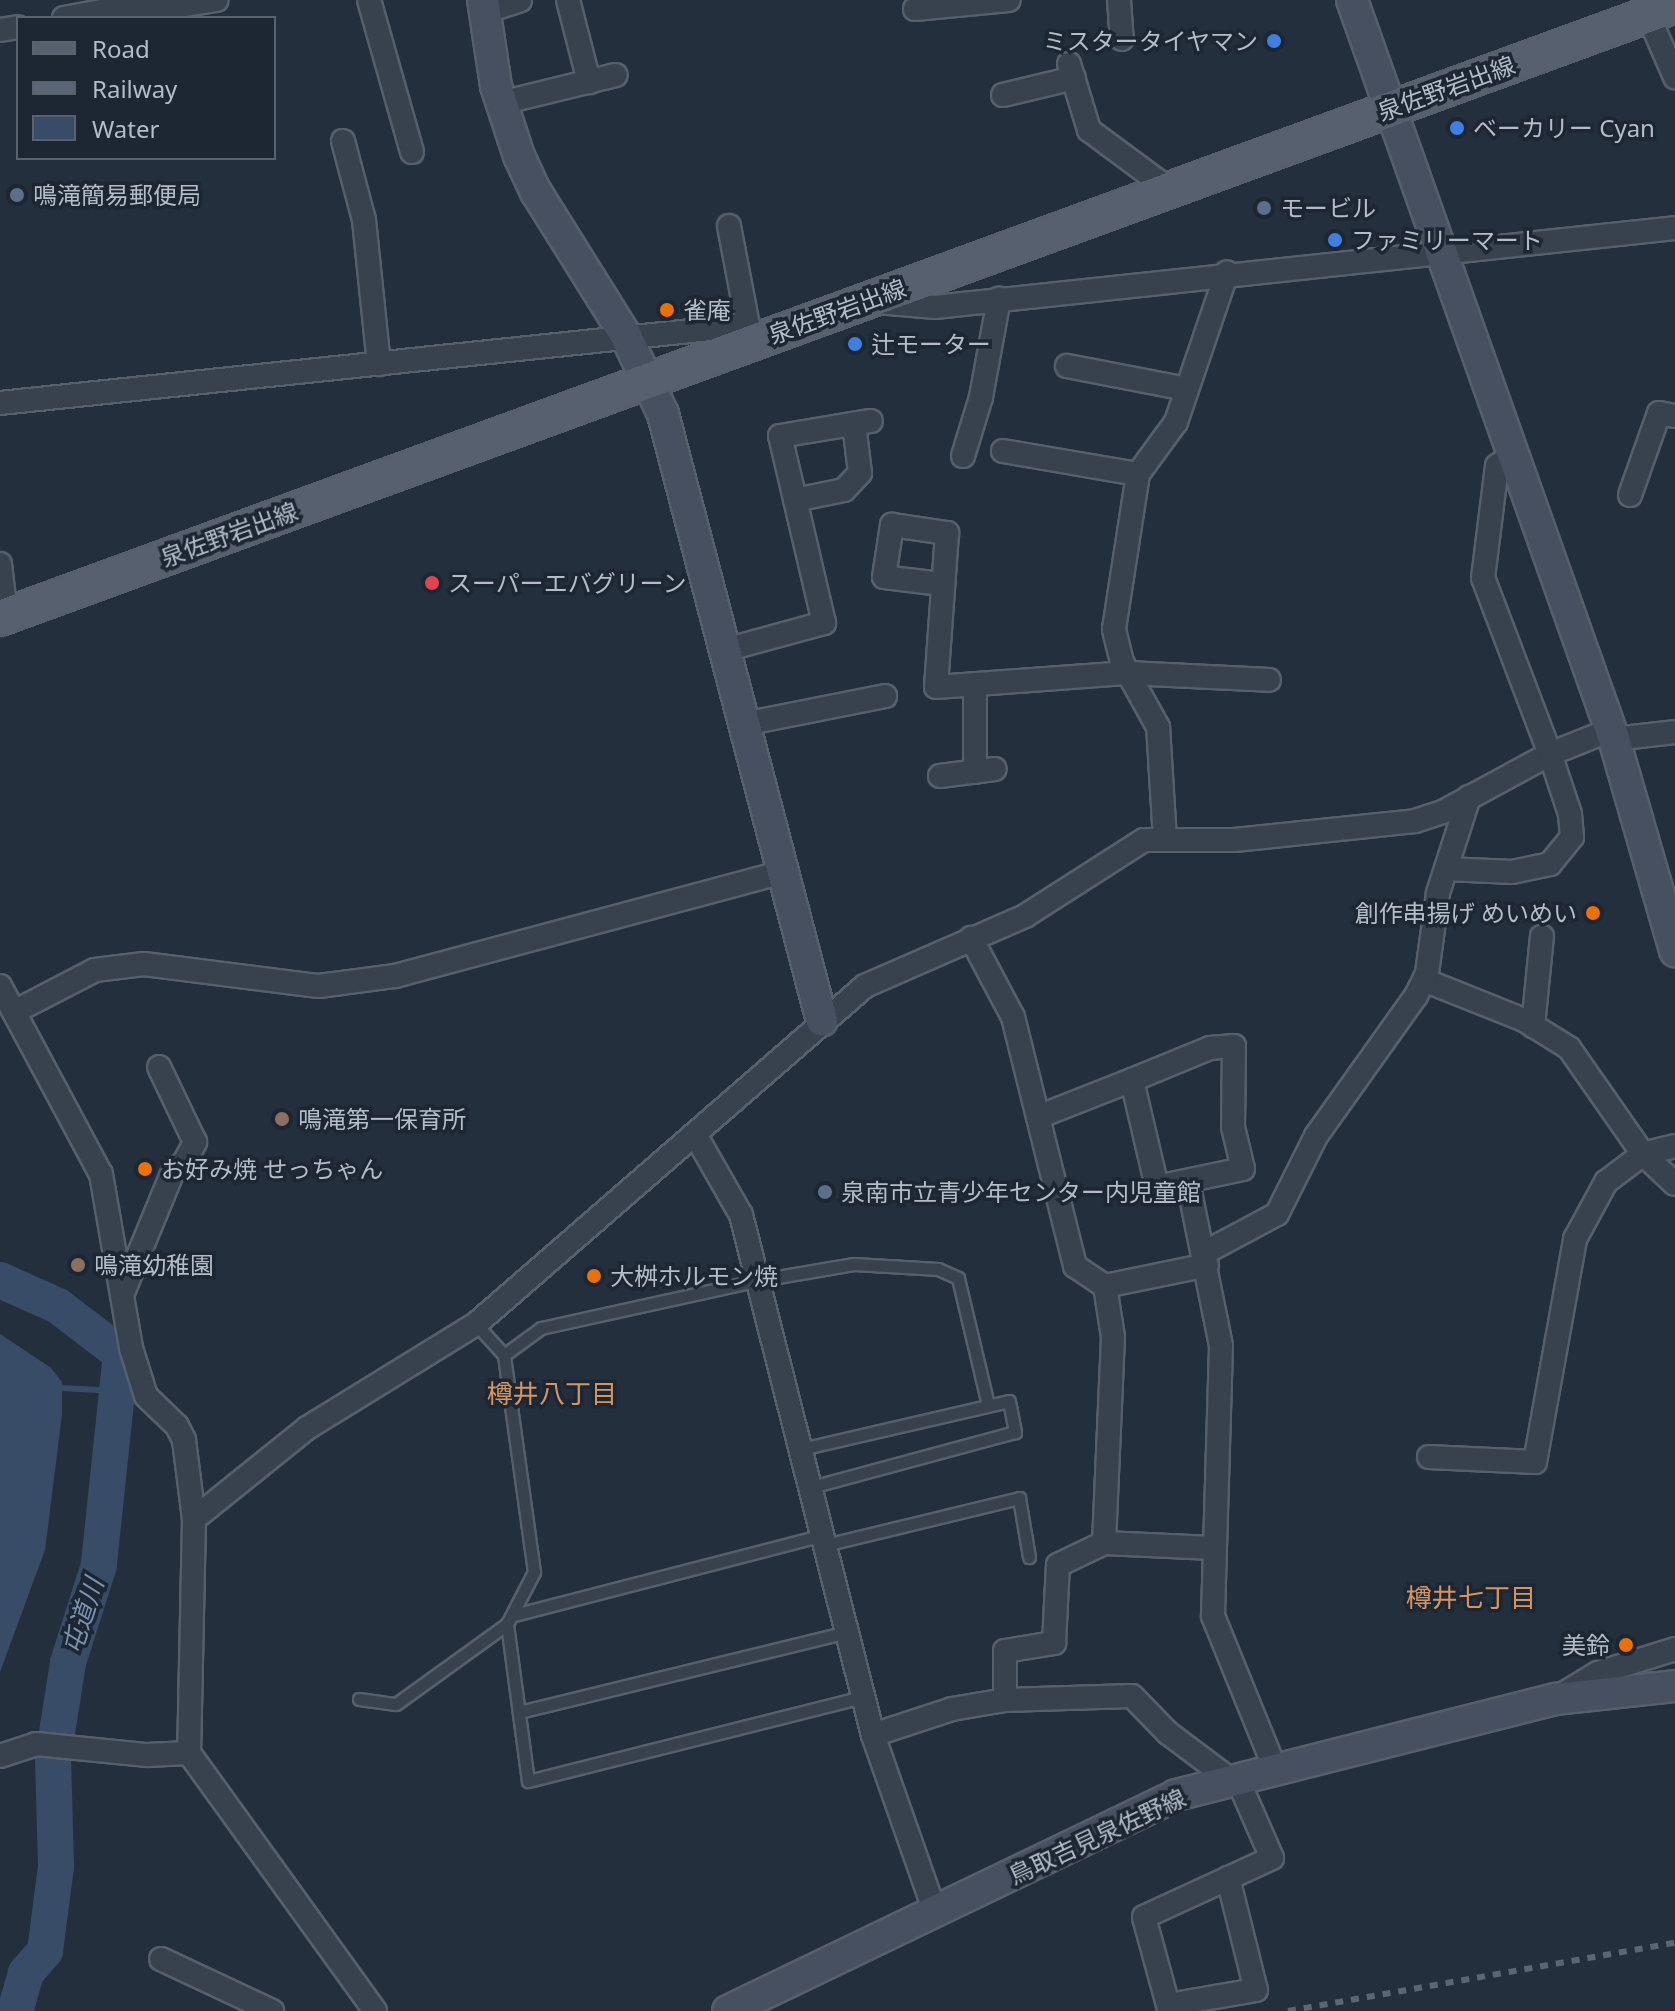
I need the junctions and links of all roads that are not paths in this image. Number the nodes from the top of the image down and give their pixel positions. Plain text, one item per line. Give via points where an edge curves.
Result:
1 (216, 0) edge
2 (369, 0) edge
3 (520, 0) edge
4 (568, 0) edge
5 (1009, 0) edge
6 (1119, 0) edge
7 (1352, 0) edge
8 (484, 6) edge
9 (915, 9) dead end
10 (1662, 10) edge
11 (75, 16) edge
12 (1122, 39) dead end
13 (616, 75) dead end
14 (1675, 77) edge
15 (589, 82) junction
16 (1003, 95) dead end
17 (501, 103) junction
18 (1388, 110) junction
19 (343, 141) dead end
20 (412, 152) dead end
21 (1170, 190) junction
22 (729, 226) dead end
23 (1675, 228) edge
24 (1441, 250) junction
25 (1227, 272) junction
26 (999, 299) junction
27 (864, 300) junction
28 (749, 333) junction
29 (626, 336) junction
30 (379, 364) junction
31 (1067, 366) dead end
32 (649, 378) junction
33 (1187, 389) junction
34 (0, 403) edge
35 (1675, 416) edge
36 (1003, 451) dead end
37 (1512, 455) junction
38 (963, 456) dead end
39 (1138, 474) junction
40 (1630, 495) dead end
41 (795, 500) junction
42 (0, 564) edge
43 (941, 584) dead end
44 (3, 617) edge
45 (725, 650) junction
46 (1128, 673) junction
47 (1269, 680) dead end
48 (975, 684) junction
49 (885, 696) dead end
50 (744, 724) junction
51 (1675, 732) edge
52 (1612, 734) junction
53 (1550, 754) junction
54 (940, 776) dead end
55 (1469, 797) junction
56 (1165, 840) junction
57 (1446, 869) junction
58 (783, 872) junction
59 (1542, 936) dead end
60 (971, 938) junction
61 (1675, 951) edge
62 (1424, 980) junction
63 (0, 986) edge
64 (14, 1012) junction
65 (822, 1021) junction
66 (1533, 1026) junction
67 (159, 1067) dead end
68 (1132, 1080) junction
69 (1038, 1117) junction
70 (696, 1136) junction
71 (1675, 1146) edge
72 (1643, 1154) junction
73 (1188, 1182) junction
74 (1675, 1184) edge
75 (1205, 1259) junction
76 (760, 1280) junction
77 (1105, 1286) junction
78 (122, 1295) junction
79 (476, 1324) junction
80 (504, 1355) junction
81 (988, 1405) junction
82 (801, 1449) junction
83 (1429, 1457) dead end
84 (811, 1487) junction
85 (194, 1519) junction
86 (824, 1540) junction
87 (1104, 1543) junction
88 (1213, 1548) junction
89 (1029, 1557) dead end
90 (511, 1620) junction
91 (847, 1632) junction
92 (1675, 1649) edge
93 (1675, 1686) edge
94 (863, 1697) junction
95 (359, 1699) dead end
96 (1556, 1699) junction
97 (1005, 1700) junction
98 (519, 1712) junction
99 (873, 1735) junction
100 (189, 1753) junction
101 (0, 1756) edge
102 (1276, 1771) junction
103 (1235, 1781) junction
104 (1228, 1878) junction
105 (935, 1912) junction
106 (161, 1959) dead end
107 (367, 2008) edge
108 (272, 2011) edge
109 (728, 2011) edge

1 - 11 street via 173,7 133,5
2 - 20 street
3 - 8 street
4 - 15 street
5 - 9 street
6 - 12 street
7 - 18 street
8 - 17 street
10 - 14 street
10 - 18 main road, 泉佐野岩出線
13 - 15 street
15 - 17 street
16 - 21 street via 1072,71 1089,130
17 - 29 street via 536,192
18 - 21 main road, 泉佐野岩出線
18 - 24 street
19 - 30 street via 364,220
21 - 27 main road, 泉佐野岩出線
22 - 28 street
23 - 24 street
24 - 25 street
24 - 37 street
25 - 26 street
25 - 33 street
26 - 27 street via 935,307
26 - 38 street via 981,397
27 - 28 main road, 泉佐野岩出線
28 - 29 street
28 - 32 main road, 泉佐野岩出線
29 - 30 street
29 - 32 street
30 - 34 street
31 - 33 street
32 - 44 main road, 泉佐野岩出線
32 - 45 street
33 - 39 street via 1176,422
35 - 40 street via 1659,413
36 - 39 street
37 - 52 street
37 - 53 street via 1497,466 1483,578
39 - 46 street via 1114,629
41 - 41 street via 844,490 860,473 862,423 780,436
41 - 45 street via 824,623
42 - 44 street
43 - 48 street via 936,687
45 - 50 street
46 - 47 street
46 - 48 street
46 - 56 street via 1158,727
48 - 54 street via 985,770
49 - 50 street
50 - 58 street
51 - 52 street
52 - 53 street
52 - 61 street
53 - 55 street
53 - 57 street via 1570,814 1572,837 1564,852 1550,864 1512,872
55 - 56 street via 1443,812 1387,826
55 - 57 street
56 - 60 street via 1144,840 1025,916
57 - 62 street
58 - 64 street via 395,976 319,986 144,964 95,970
58 - 65 street
59 - 66 street
60 - 65 street via 899,967
60 - 69 street via 1013,1017
62 - 66 street
62 - 75 street via 1316,1136 1277,1214
63 - 64 street
64 - 78 street via 101,1174
65 - 70 street
66 - 72 street via 1569,1048 1589,1070
67 - 78 street via 195,1142 173,1171
68 - 69 street
68 - 73 street via 1157,1187
68 - 73 street via 1210,1048 1234,1046 1233,1127 1243,1169
69 - 77 street via 1075,1266
70 - 76 street via 741,1215
70 - 79 street
71 - 72 street
72 - 74 street
72 - 83 street via 1606,1182 1575,1239 1540,1456 1522,1464
73 - 75 street
75 - 77 street
75 - 88 street via 1221,1346
76 - 80 lane via 541,1328
76 - 81 lane via 854,1264 938,1269 958,1278
76 - 82 street
77 - 87 street via 1113,1337
78 - 85 street via 146,1396 184,1440
79 - 80 lane
79 - 85 street via 307,1428
80 - 90 lane via 535,1558
81 - 82 lane
81 - 84 lane via 1009,1401 1015,1432
82 - 84 street
84 - 86 street
85 - 100 street
86 - 89 lane via 1019,1498
86 - 90 lane
86 - 91 street
87 - 88 street
87 - 97 street via 1058,1565 1054,1643 1005,1651
88 - 102 street via 1213,1616
90 - 95 lane via 396,1704
90 - 98 lane
91 - 94 street
91 - 98 lane
92 - 96 street via 1598,1673
93 - 96 street, 鳥取吉見泉佐野線
94 - 98 lane via 528,1781
94 - 99 street
96 - 102 street, 鳥取吉見泉佐野線
97 - 99 street via 952,1709
97 - 103 street via 1132,1696 1168,1733
99 - 105 street
100 - 101 street via 147,1755 36,1744
100 - 107 street
102 - 103 street, 鳥取吉見泉佐野線
103 - 104 street via 1272,1858
103 - 105 street, 鳥取吉見泉佐野線 via 1176,1795
104 - 104 street via 1256,1990 1168,2005 1144,1917
105 - 109 street, 鳥取吉見泉佐野線
106 - 108 street

